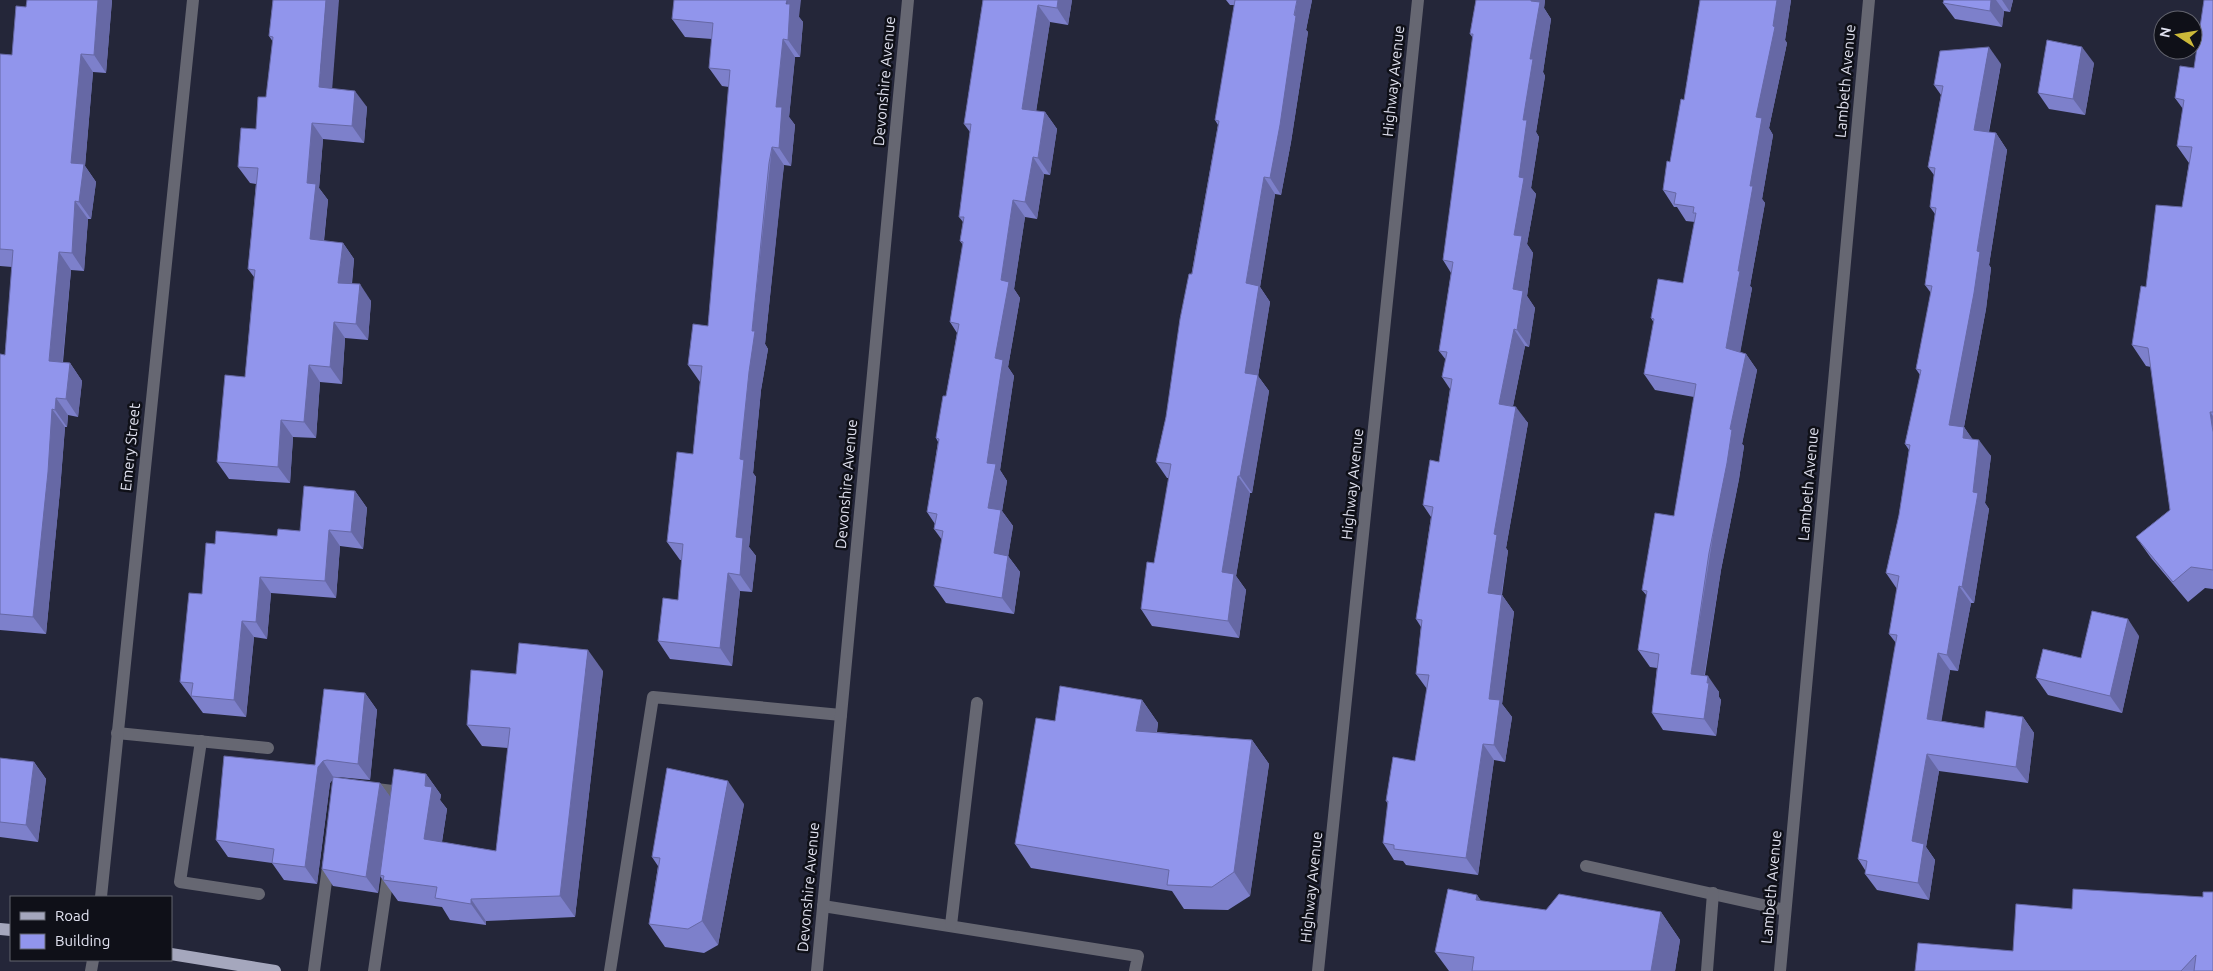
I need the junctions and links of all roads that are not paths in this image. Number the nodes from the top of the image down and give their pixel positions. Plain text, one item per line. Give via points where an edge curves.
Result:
1 (193, 0) edge
2 (908, 0) edge
3 (1418, 0) edge
4 (1869, 0) edge
5 (977, 703) dead end
6 (841, 715) junction
7 (117, 732) junction
8 (201, 741) junction
9 (268, 748) dead end
10 (356, 787) edge
11 (398, 812) edge
12 (331, 843) edge
13 (390, 861) edge
14 (1586, 866) dead end
15 (259, 894) dead end
16 (1713, 894) junction
17 (100, 896) edge
18 (823, 906) junction
19 (1785, 910) junction
20 (951, 925) junction
21 (172, 954) edge
22 (275, 971) edge
23 (314, 971) edge
24 (374, 971) edge
25 (610, 971) edge
26 (817, 971) edge
27 (1135, 971) edge
28 (1318, 971) edge
29 (1707, 971) edge
30 (1780, 971) edge

1 - 7 street, Emery Street
2 - 6 street, Devonshire Avenue
3 - 28 street, Highway Avenue
4 - 19 street, Lambeth Avenue
5 - 20 street
6 - 18 street, Devonshire Avenue
6 - 25 street via 654,697
7 - 8 street
7 - 17 street, Emery Street
8 - 9 street
8 - 15 street via 180,882
10 - 11 street via 401,792
12 - 23 street
13 - 24 street
14 - 16 street
16 - 19 street
16 - 29 street
18 - 20 street
18 - 26 street, Devonshire Avenue
19 - 30 street, Lambeth Avenue
20 - 27 street via 1138,956
21 - 22 main road

